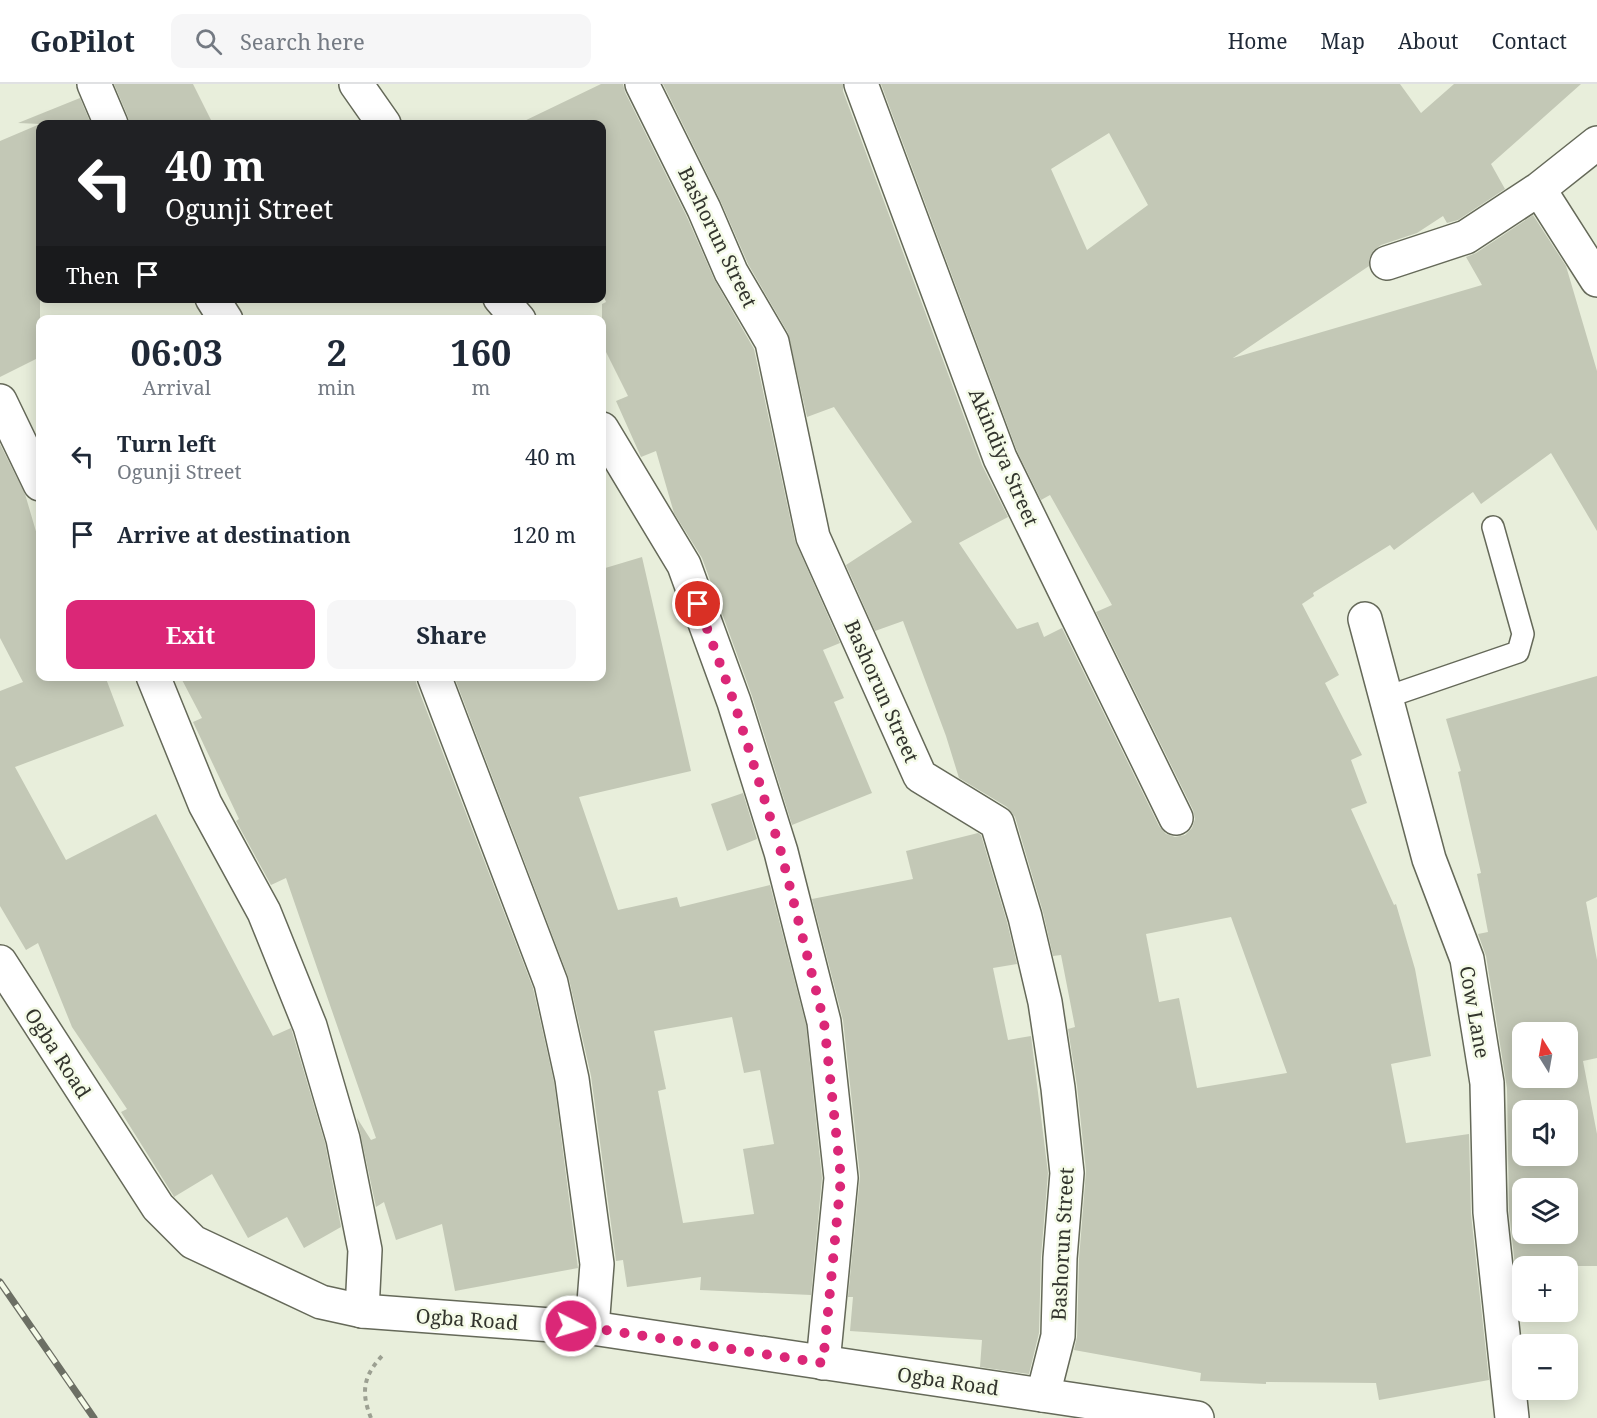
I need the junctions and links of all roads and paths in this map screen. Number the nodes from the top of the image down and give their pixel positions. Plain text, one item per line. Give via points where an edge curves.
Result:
1 (94, 84) edge
2 (356, 84) edge
3 (642, 84) edge
4 (861, 84) edge
5 (109, 120) edge
6 (381, 120) edge
7 (1597, 143) edge
8 (1539, 189) junction
9 (1387, 262) dead end
10 (1597, 280) edge
11 (504, 303) edge
12 (515, 315) edge
13 (0, 401) edge
14 (606, 436) edge
15 (36, 476) edge
16 (1493, 527) dead end
17 (1365, 619) dead end
18 (155, 681) edge
19 (436, 681) edge
20 (1387, 697) junction
21 (1176, 818) dead end
22 (0, 963) edge
23 (362, 1311) junction
24 (420, 1316) junction
25 (592, 1328) junction
26 (823, 1363) junction
27 (1043, 1395) junction
28 (371, 1418) edge
29 (1197, 1418) edge
30 (1512, 1418) edge

1 - 5 street
2 - 6 street
3 - 27 street, Bashorun Street via 731,272 772,342 813,537 920,776 997,823 1025,917 1044,1002 1067,1173 1058,1336
4 - 21 street, Akindiya Street via 1000,458
7 - 8 street
8 - 9 street via 1466,237
8 - 10 street
11 - 12 street
13 - 15 street
14 - 26 street via 684,565 734,702 781,852 824,1022 841,1178
16 - 20 lane via 1523,634 1518,652
17 - 20 street, Cow Lane
18 - 23 street via 205,804 264,912 310,1026 343,1139 365,1250
19 - 25 street via 551,983 572,1078 597,1264
20 - 30 street, Cow Lane via 1429,859 1467,959 1487,1083 1490,1212
22 - 23 street, Ogba Road via 158,1207 193,1242 321,1302
23 - 24 street, Ogba Road
24 - 25 street, Ogba Road
24 - 28 path via 373,1365 364,1385
25 - 26 street, Ogba Road
26 - 27 street, Ogba Road
27 - 29 street, Ogba Road

